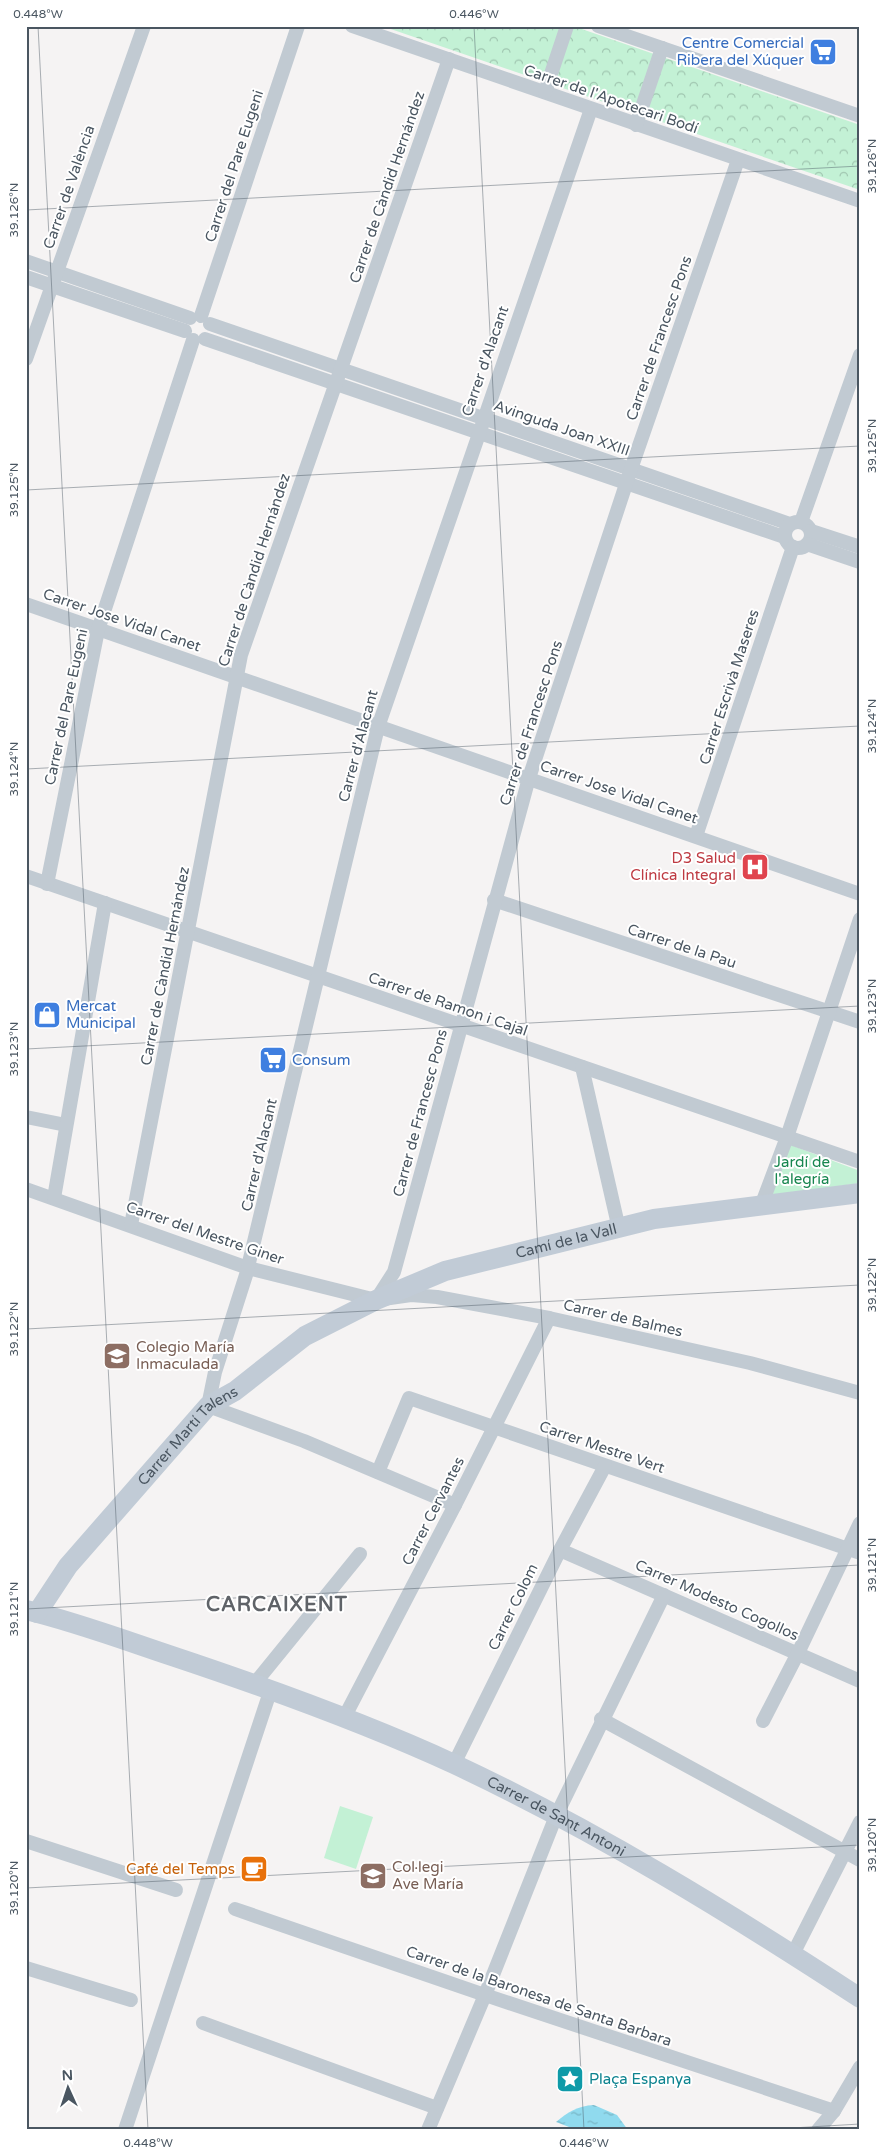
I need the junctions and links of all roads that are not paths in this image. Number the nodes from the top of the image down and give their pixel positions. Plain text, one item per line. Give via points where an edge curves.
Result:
1 (144, 26) edge
2 (298, 26) edge
3 (352, 26) edge
4 (567, 26) edge
5 (598, 26) edge
6 (662, 48) junction
7 (449, 59) junction
8 (545, 92) junction
9 (591, 109) junction
10 (860, 116) edge
11 (636, 125) junction
12 (738, 160) junction
13 (860, 201) edge
14 (26, 261) edge
15 (57, 272) junction
16 (26, 277) edge
17 (52, 286) junction
18 (197, 328) junction
19 (860, 355) edge
20 (26, 360) edge
21 (340, 369) junction
22 (335, 383) junction
23 (483, 418) junction
24 (478, 432) junction
25 (632, 469) junction
26 (627, 484) junction
27 (802, 530) junction
28 (789, 542) junction
29 (860, 547) edge
30 (860, 562) edge
31 (26, 604) edge
32 (98, 630) junction
33 (236, 676) junction
34 (378, 727) junction
35 (529, 778) junction
36 (696, 836) junction
37 (26, 876) edge
38 (47, 884) junction
39 (860, 894) edge
40 (494, 900) junction
41 (105, 903) junction
42 (860, 919) edge
43 (189, 932) junction
44 (318, 976) junction
45 (830, 1012) junction
46 (860, 1022) edge
47 (461, 1025) junction
48 (582, 1067) junction
49 (26, 1118) edge
50 (66, 1125) junction
51 (787, 1137) junction
52 (860, 1162) edge
53 (26, 1188) edge
54 (860, 1193) edge
55 (54, 1198) junction
56 (761, 1206) junction
57 (131, 1225) junction
58 (619, 1229) junction
59 (248, 1268) junction
60 (376, 1300) junction
61 (549, 1318) junction
62 (860, 1393) edge
63 (208, 1406) junction
64 (495, 1426) junction
65 (605, 1466) junction
66 (378, 1472) junction
67 (456, 1505) junction
68 (860, 1523) edge
69 (560, 1550) junction
70 (853, 1551) edge
71 (360, 1554) dead end
72 (664, 1594) junction
73 (31, 1611) edge
74 (798, 1653) junction
75 (860, 1681) edge
76 (263, 1686) junction
77 (344, 1718) junction
78 (601, 1719) junction
79 (763, 1720) dead end
80 (454, 1764) junction
81 (556, 1816) junction
82 (860, 1822) edge
83 (26, 1841) edge
84 (845, 1852) junction
85 (860, 1860) edge
86 (176, 1890) dead end
87 (235, 1909) dead end
88 (793, 1954) junction
89 (26, 1968) edge
90 (485, 1995) junction
91 (860, 1998) edge
92 (132, 2000) dead end
93 (203, 2024) dead end
94 (860, 2067) edge
95 (436, 2108) junction
96 (834, 2111) junction
97 (125, 2130) edge
98 (428, 2130) edge
99 (818, 2130) edge

1 - 15 street, Carrer de València
2 - 18 street, Carrer del Pare Eugeni
3 - 7 street, Carrer de l'Apotecari Bodí
4 - 8 street
5 - 6 street
6 - 10 street
6 - 11 street
7 - 8 street, Carrer de l'Apotecari Bodí
7 - 21 street, Carrer de Càndid Hernández
8 - 9 street, Carrer de l'Apotecari Bodí
9 - 11 street, Carrer de l'Apotecari Bodí
9 - 23 street, Carrer d'Alacant
11 - 12 street, Carrer de l'Apotecari Bodí
12 - 13 street, Carrer de l'Apotecari Bodí
12 - 25 street, Carrer de Francesc Pons
14 - 15 street, Avinguda Joan XXIII
15 - 17 street, Carrer de València
15 - 18 street, Avinguda Joan XXIII
16 - 17 street, Avinguda Joan XXIII
17 - 18 street, Avinguda Joan XXIII
17 - 20 street, Carrer de València
18 - 21 street, Avinguda Joan XXIII
18 - 22 street, Avinguda Joan XXIII
18 - 32 street, Carrer del Pare Eugeni
19 - 27 street
21 - 22 street, Carrer de Càndid Hernández
21 - 23 street, Avinguda Joan XXIII
22 - 24 street, Avinguda Joan XXIII
22 - 33 street, Carrer de Càndid Hernández
23 - 24 street, Carrer d'Alacant
23 - 25 street, Avinguda Joan XXIII
24 - 26 street, Avinguda Joan XXIII
24 - 34 street, Carrer d'Alacant
25 - 26 street, Carrer de Francesc Pons
25 - 27 street, Avinguda Joan XXIII
26 - 28 street, Avinguda Joan XXIII
26 - 35 street, Carrer de Francesc Pons
27 - 28 street, Carrer Escrivà Maseres via 786,528
27 - 28 street via 801,548
27 - 29 street, Avinguda Joan XXIII
27 - 30 street, Avinguda Joan XXIII
28 - 36 street, Carrer Escrivà Maseres
31 - 32 street, Carrer Jose Vidal Canet
32 - 33 street, Carrer Jose Vidal Canet
32 - 38 street, Carrer del Pare Eugeni
33 - 34 street, Carrer Jose Vidal Canet
33 - 43 street, Carrer de Càndid Hernández
34 - 35 street, Carrer Jose Vidal Canet
34 - 44 street, Carrer d'Alacant
35 - 36 street, Carrer Jose Vidal Canet
35 - 40 street, Carrer de Francesc Pons
36 - 39 street, Carrer Jose Vidal Canet
37 - 38 street, Carrer de Ramon i Cajal
38 - 41 street, Carrer de Ramon i Cajal
40 - 45 street, Carrer de la Pau
40 - 47 street, Carrer de Francesc Pons
41 - 43 street, Carrer de Ramon i Cajal
41 - 50 street
42 - 45 street
43 - 44 street, Carrer de Ramon i Cajal
43 - 57 street, Carrer de Càndid Hernández
44 - 47 street, Carrer de Ramon i Cajal
44 - 59 street, Carrer d'Alacant
45 - 46 street, Carrer de la Pau
45 - 51 street
47 - 48 street, Carrer de Ramon i Cajal
47 - 60 street, Carrer de Francesc Pons via 394,1272
48 - 51 street, Carrer de Ramon i Cajal
48 - 58 street
49 - 50 street
50 - 55 street
51 - 52 street, Carrer de Ramon i Cajal
51 - 56 street
53 - 55 street, Carrer del Mestre Giner
54 - 56 street, Camí de la Vall
55 - 57 street, Carrer del Mestre Giner
56 - 58 street, Camí de la Vall via 654,1219
57 - 59 street, Carrer del Mestre Giner
58 - 60 street, Camí de la Vall via 444,1271
59 - 60 street, Carrer del Mestre Giner
59 - 63 street, Carrer d'Alacant via 215,1372
60 - 61 street, Carrer de Balmes via 411,1295 437,1297
60 - 63 street, Carrer Martí Talens via 305,1336 235,1391
61 - 62 street, Carrer de Balmes via 750,1363
61 - 64 street, Carrer Cervantes
63 - 66 street via 304,1440
63 - 73 street, Carrer Martí Talens
64 - 65 street, Carrer Mestre Vert
64 - 66 street, Carrer Mestre Vert via 409,1398
64 - 67 street, Carrer Cervantes
65 - 69 street, Carrer Colom
65 - 70 street, Carrer Mestre Vert
66 - 67 street
67 - 77 street, Carrer Cervantes
68 - 70 street
69 - 72 street, Carrer Modesto Cogollos
69 - 80 street, Carrer Colom
70 - 74 street
71 - 76 street
72 - 74 street, Carrer Modesto Cogollos
72 - 78 street
73 - 76 street, Carrer de Sant Antoni
74 - 75 street, Carrer Modesto Cogollos
74 - 79 street
76 - 77 street, Carrer de Sant Antoni
76 - 97 street
77 - 80 street, Carrer de Sant Antoni
78 - 81 street
78 - 84 street
80 - 81 street, Carrer de Sant Antoni
81 - 88 street, Carrer de Sant Antoni via 646,1865
81 - 90 street
82 - 84 street
83 - 86 street
84 - 85 street
84 - 88 street
87 - 90 street, Carrer de la Baronesa de Santa Barbara
88 - 91 street, Carrer de Sant Antoni
89 - 92 street
90 - 95 street
90 - 96 street, Carrer de la Baronesa de Santa Barbara
93 - 95 street
94 - 96 street
95 - 98 street
96 - 99 street

